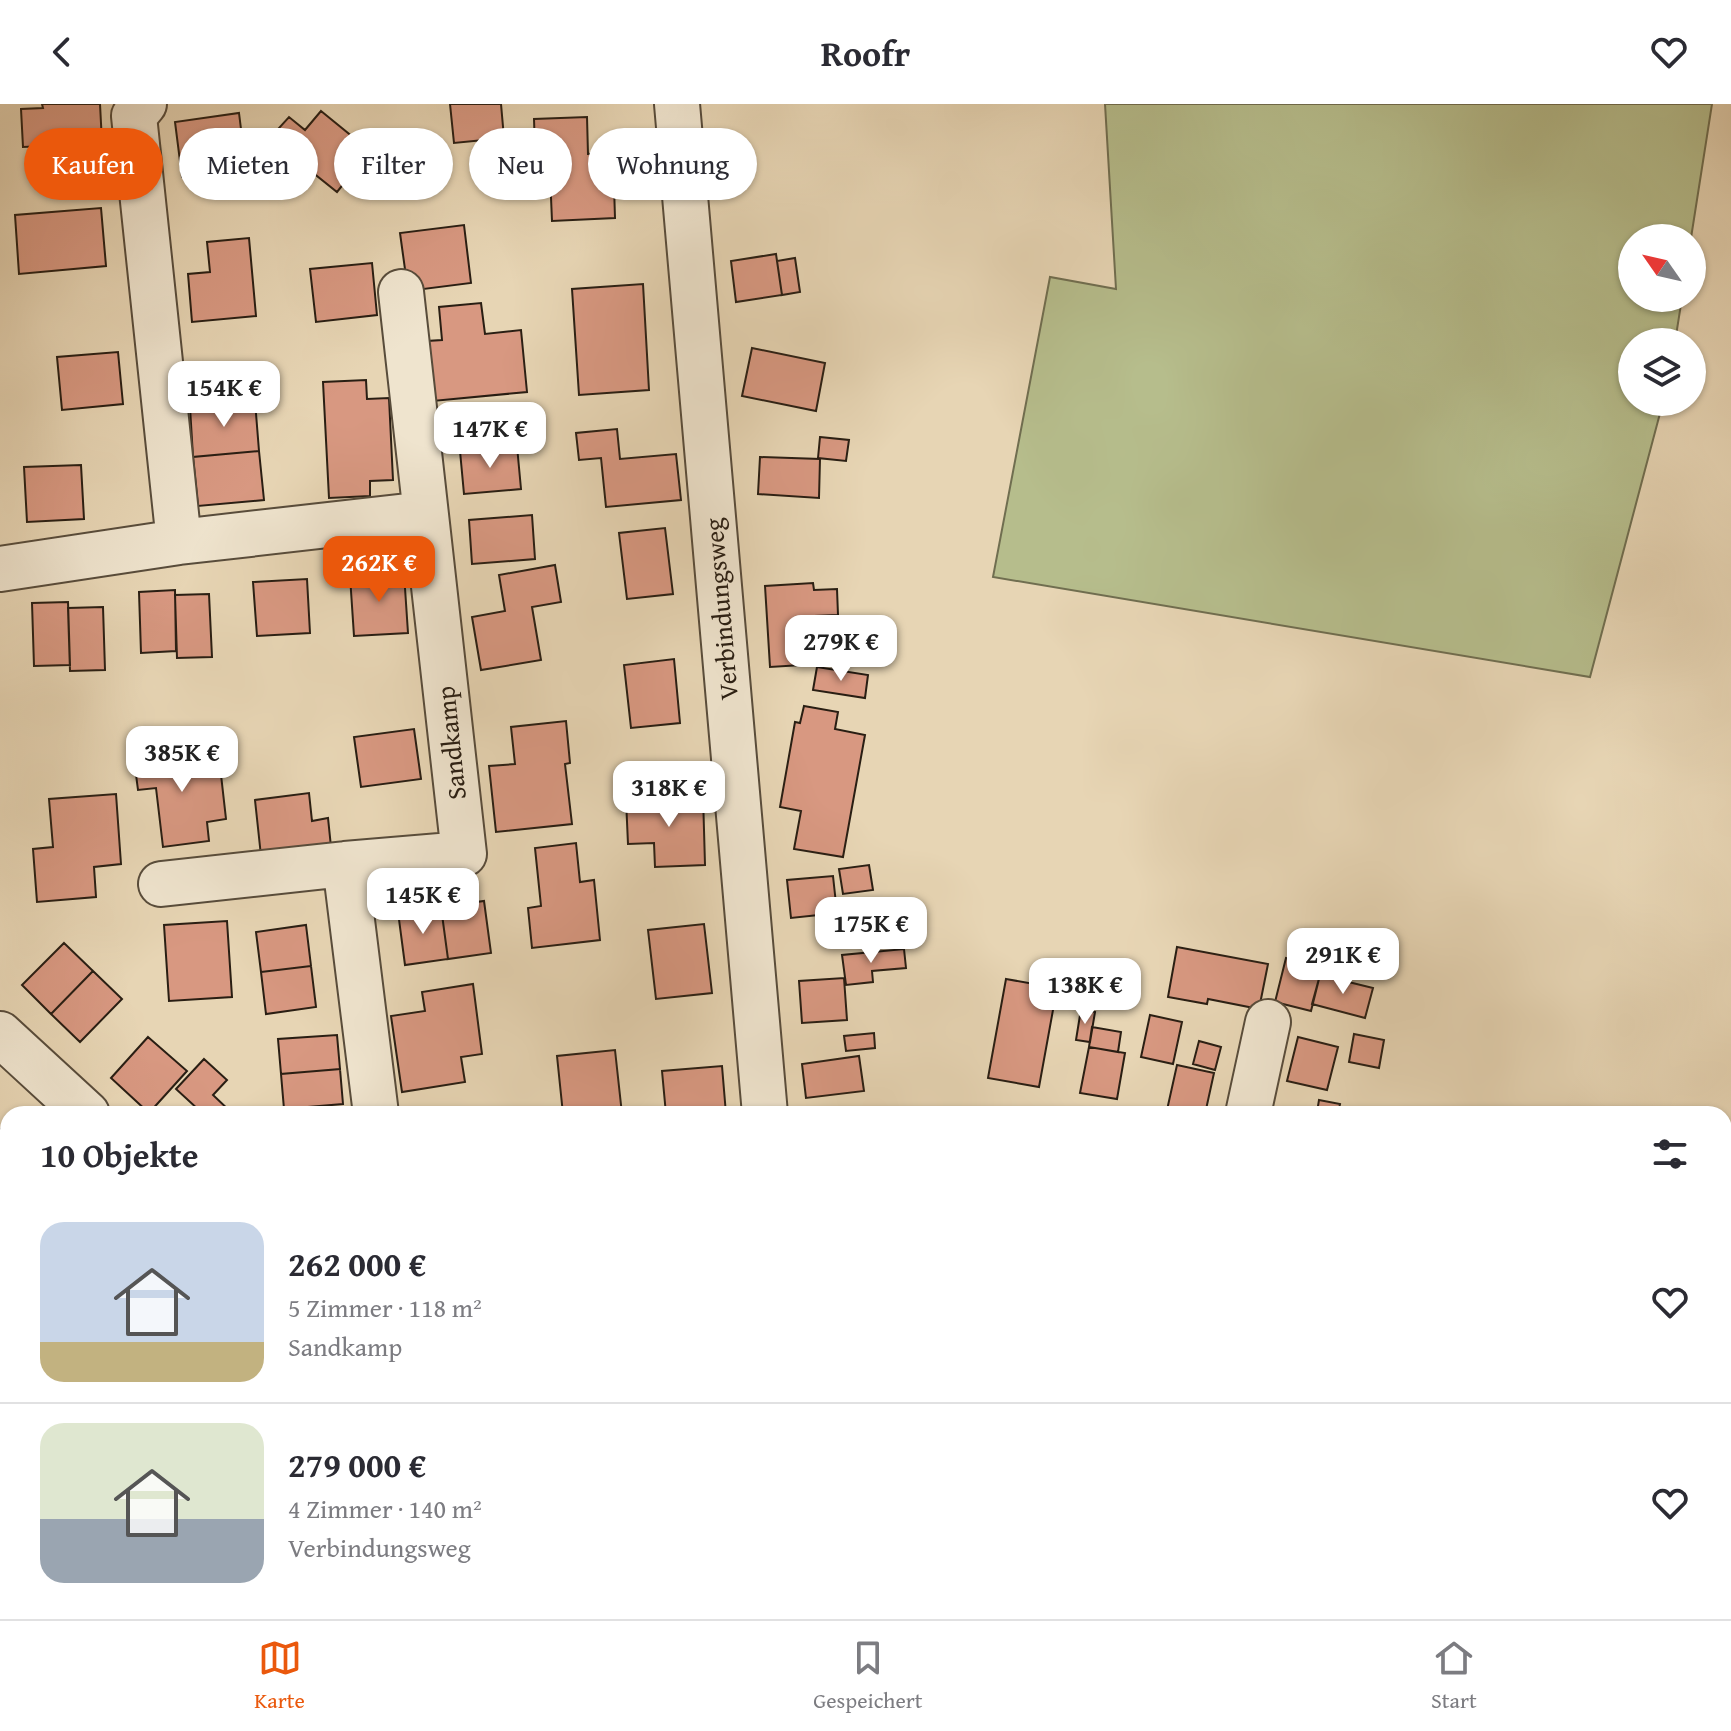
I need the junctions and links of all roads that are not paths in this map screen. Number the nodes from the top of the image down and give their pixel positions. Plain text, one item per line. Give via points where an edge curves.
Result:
1 (144, 104) edge
2 (677, 104) edge
3 (401, 292) dead end
4 (425, 514) junction
5 (179, 542) junction
6 (0, 569) edge
7 (345, 864) junction
8 (161, 884) dead end
9 (1268, 1022) dead end
10 (0, 1034) edge
11 (78, 1106) edge
12 (375, 1106) edge
13 (764, 1106) edge
14 (1250, 1106) edge

1 - 5 street via 134,116
2 - 13 street, Verbindungsweg
3 - 4 street, Sandkamp
4 - 5 street
4 - 7 street, Sandkamp via 464,854
5 - 6 street
7 - 8 street, Sandkamp
7 - 12 street
9 - 14 street
10 - 11 street

